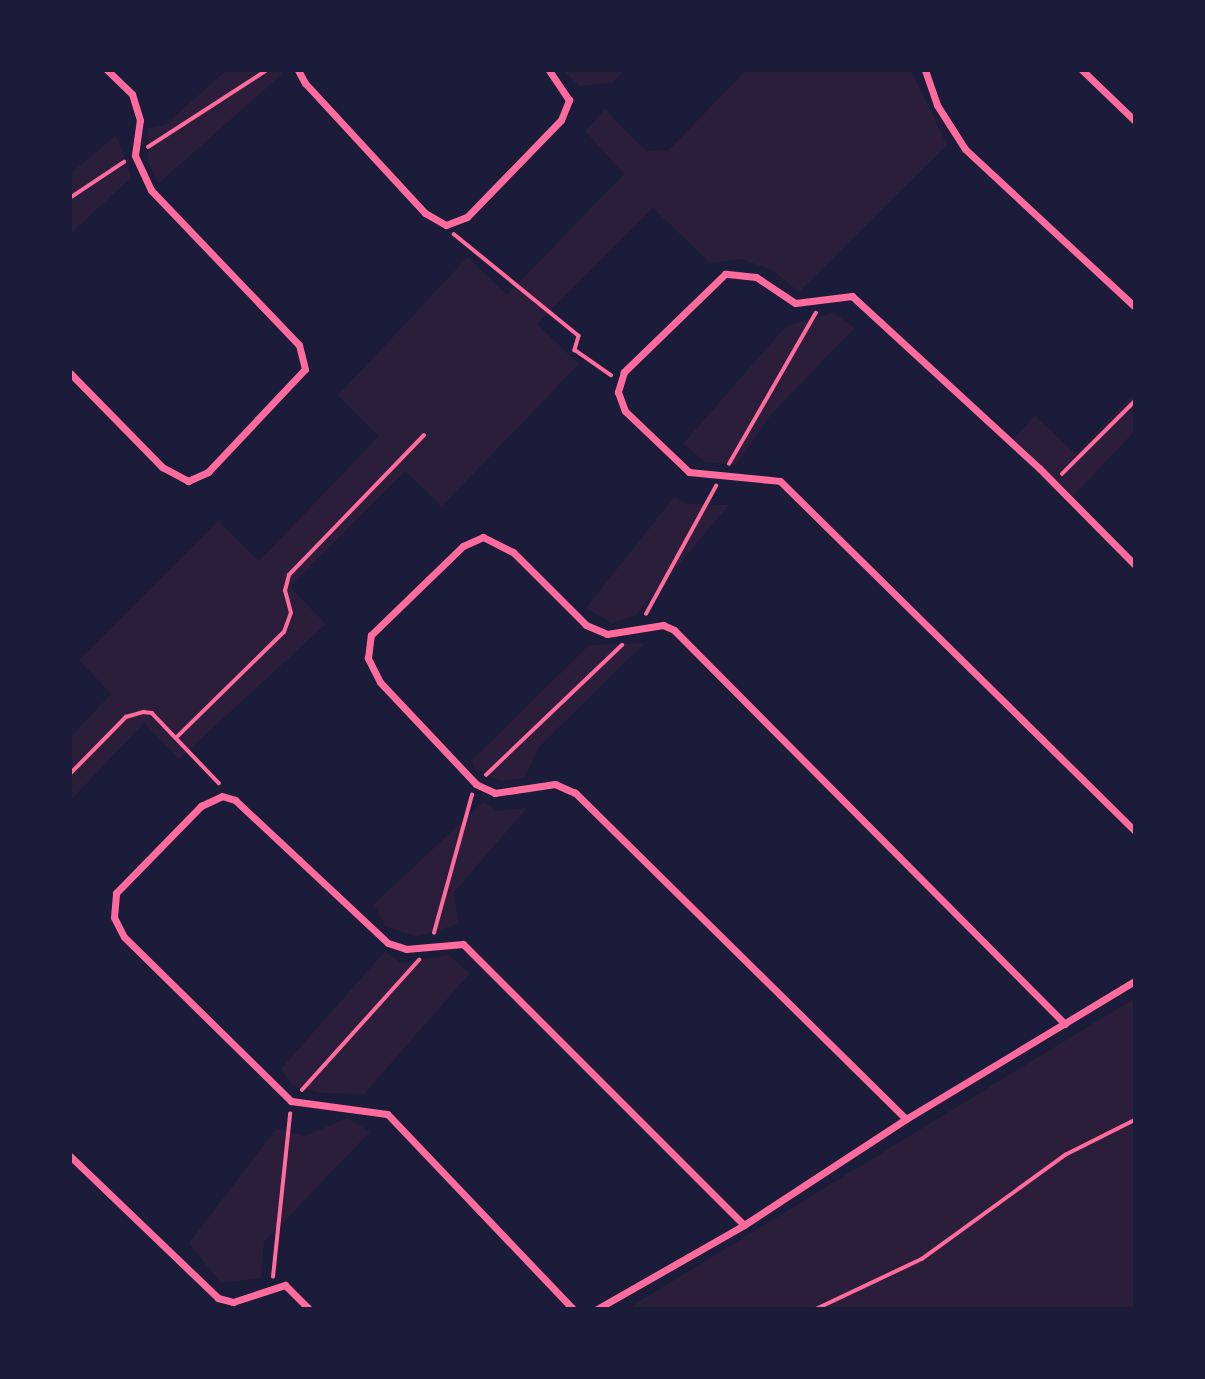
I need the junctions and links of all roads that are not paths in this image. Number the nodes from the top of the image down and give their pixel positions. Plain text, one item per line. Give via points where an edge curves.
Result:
1 (107, 70) edge
2 (298, 70) edge
3 (549, 70) edge
4 (925, 70) edge
5 (1082, 70) edge
6 (1135, 121) edge
7 (1135, 307) edge
8 (70, 373) edge
9 (1135, 565) edge
10 (1135, 831) edge
11 (1135, 982) edge
12 (1065, 1024) junction
13 (906, 1119) junction
14 (70, 1156) edge
15 (744, 1225) junction
16 (233, 1302) junction
17 (226, 1309) edge
18 (309, 1309) edge
19 (573, 1309) edge
20 (597, 1309) edge

1 - 8 street via 132,94 140,120 135,155 151,190 299,345 304,369 208,472 188,481 162,467
2 - 3 street via 425,213 446,225 467,217 561,120 569,100
4 - 7 street via 937,105 965,149
5 - 6 street
9 - 10 street via 852,296 795,303 756,277 725,274 624,372 618,392 625,411 689,472 780,481
11 - 12 street
12 - 13 street
12 - 13 street via 682,637 663,625 607,634 586,625 513,552 483,537 463,546 371,635 368,659 380,682 475,785 495,793 555,784 575,793
13 - 15 street
14 - 16 street via 204,1288
15 - 19 street via 463,944 406,949 388,943 235,800 222,796 201,806 116,893 114,917 124,937 291,1101 387,1114
15 - 20 street
16 - 17 street
16 - 18 street via 285,1285

